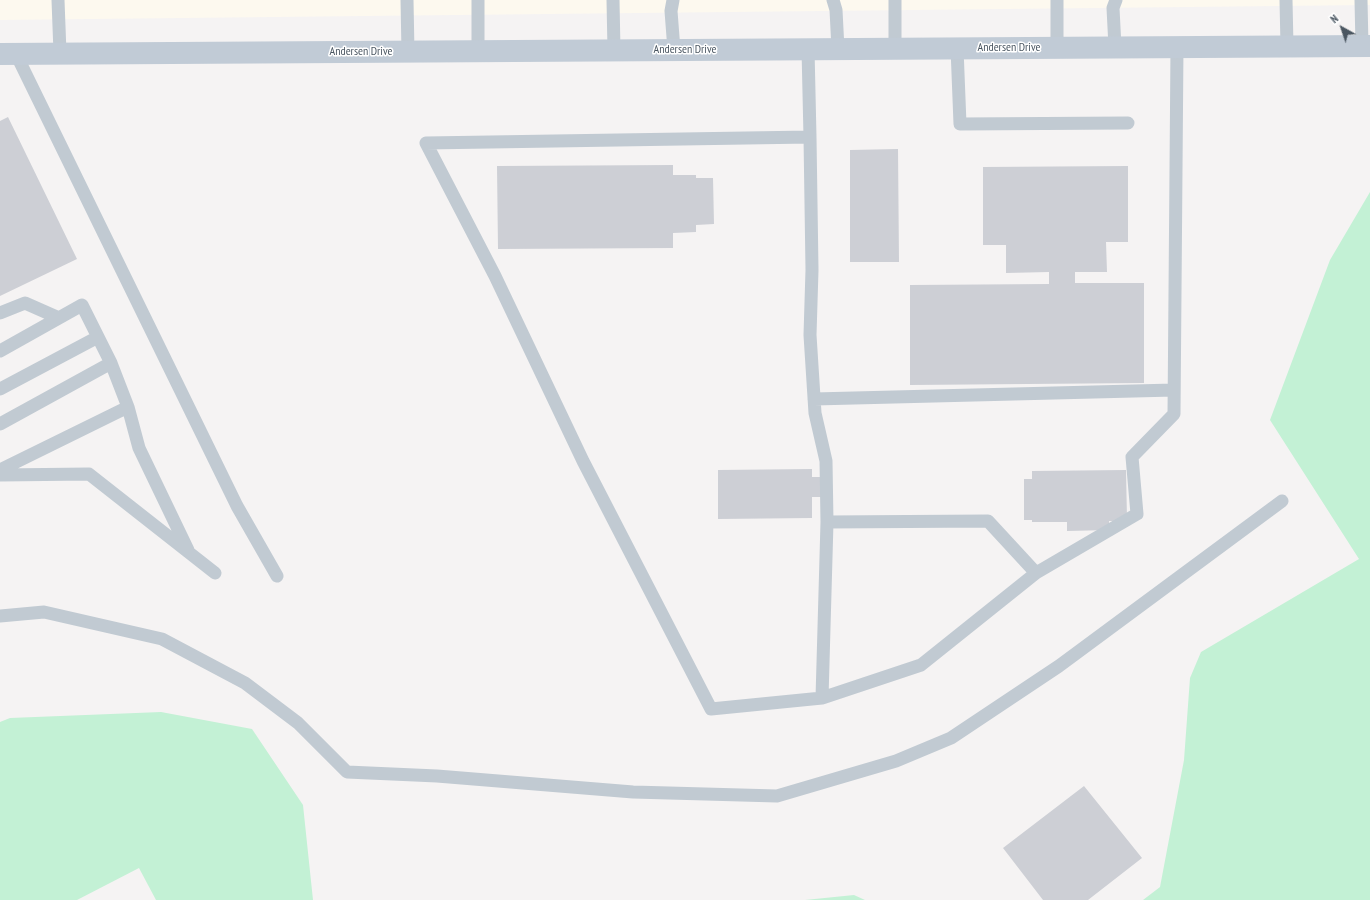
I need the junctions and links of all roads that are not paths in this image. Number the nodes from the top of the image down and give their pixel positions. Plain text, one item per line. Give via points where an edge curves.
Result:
1 (58, 0) edge
2 (407, 0) edge
3 (478, 0) edge
4 (613, 0) edge
5 (673, 0) edge
6 (833, 0) edge
7 (895, 0) edge
8 (1057, 0) edge
9 (1116, 0) edge
10 (1286, 0) edge
11 (1361, 0) edge
12 (1287, 46) junction
13 (1366, 46) edge
14 (1057, 47) junction
15 (1115, 47) junction
16 (1177, 47) junction
17 (895, 48) junction
18 (957, 48) junction
19 (808, 49) junction
20 (838, 49) junction
21 (614, 50) junction
22 (674, 50) junction
23 (478, 51) junction
24 (408, 52) junction
25 (8, 54) edge
26 (60, 54) junction
27 (1128, 123) dead end
28 (810, 137) junction
29 (0, 313) edge
30 (59, 318) junction
31 (98, 337) junction
32 (0, 351) edge
33 (111, 363) junction
34 (0, 389) edge
35 (1174, 390) junction
36 (814, 399) junction
37 (128, 407) junction
38 (0, 424) edge
39 (0, 470) edge
40 (0, 475) edge
41 (1282, 502) dead end
42 (828, 522) junction
43 (190, 554) junction
44 (215, 573) dead end
45 (1036, 573) junction
46 (277, 576) dead end
47 (0, 616) edge
48 (822, 698) junction

1 - 26 lane
2 - 24 lane
3 - 23 lane
4 - 21 lane
5 - 22 lane via 671,11
6 - 20 lane
7 - 17 lane
8 - 14 lane
9 - 15 lane via 1113,8
10 - 12 lane
11 - 13 lane
12 - 13 main road, Andersen Drive
12 - 16 main road, Andersen Drive
14 - 15 main road, Andersen Drive
14 - 18 main road, Andersen Drive
15 - 16 main road, Andersen Drive
16 - 35 lane
17 - 18 main road, Andersen Drive
17 - 20 main road, Andersen Drive
18 - 27 lane via 960,124
19 - 20 main road, Andersen Drive
19 - 22 main road, Andersen Drive
19 - 28 lane
21 - 22 main road, Andersen Drive
21 - 23 main road, Andersen Drive
23 - 24 main road, Andersen Drive
24 - 26 main road, Andersen Drive
25 - 26 main road, Andersen Drive
25 - 46 lane via 237,506
28 - 36 lane via 810,335
28 - 48 lane via 426,143 495,276 583,460 711,709
29 - 30 lane via 25,303
30 - 31 lane via 82,305
30 - 32 lane
31 - 33 lane
31 - 34 lane
33 - 37 lane
33 - 38 lane
35 - 36 lane
35 - 45 lane via 1174,414 1132,457 1137,514
36 - 42 lane via 826,461
37 - 39 lane
37 - 43 lane via 138,448
40 - 43 lane via 89,474
41 - 47 lane via 1059,666 952,738 896,761 777,796 633,792 437,776 347,772 298,723 245,683 162,639 44,612
42 - 45 lane via 988,521
42 - 48 lane
43 - 44 lane
45 - 48 lane via 921,665

